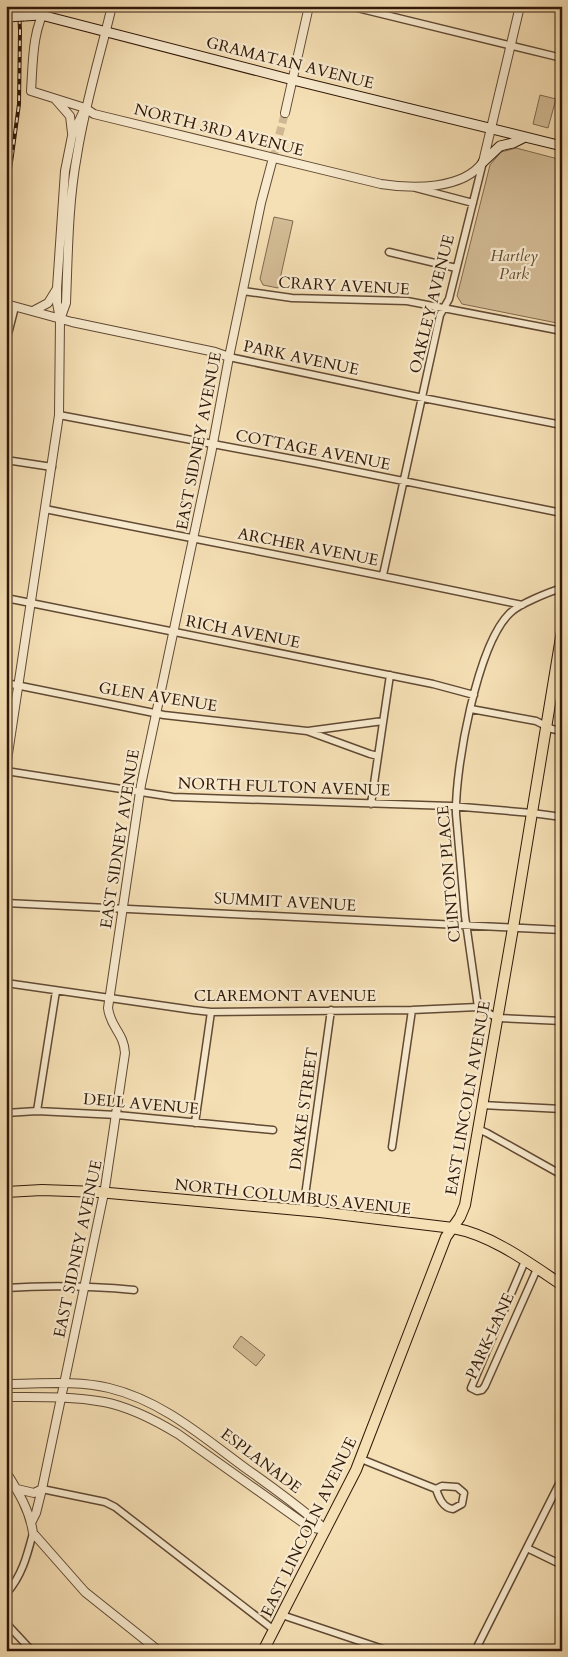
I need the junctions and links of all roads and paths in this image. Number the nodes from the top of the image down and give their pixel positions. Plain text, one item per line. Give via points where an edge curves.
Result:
1 (47, 6) edge
2 (112, 6) edge
3 (309, 6) edge
4 (349, 6) edge
5 (520, 6) edge
6 (41, 15) junction
7 (8, 17) edge
8 (106, 32) junction
9 (511, 46) junction
10 (562, 58) edge
11 (293, 80) junction
12 (55, 98) junction
13 (85, 108) junction
14 (285, 113) tunnel mouth
15 (490, 128) junction
16 (72, 136) junction
17 (524, 137) junction
18 (562, 146) edge
19 (273, 158) junction
20 (483, 162) junction
21 (411, 187) junction
22 (473, 203) junction
23 (62, 212) junction
24 (70, 212) junction
25 (389, 252) dead end
26 (456, 268) junction
27 (57, 288) junction
28 (243, 291) junction
29 (10, 305) edge
30 (444, 308) junction
31 (33, 311) junction
32 (60, 319) junction
33 (562, 332) edge
34 (6, 342) edge
35 (230, 356) junction
36 (423, 398) junction
37 (59, 415) junction
38 (562, 424) edge
39 (212, 444) junction
40 (6, 460) edge
41 (52, 467) junction
42 (404, 481) junction
43 (45, 509) junction
44 (562, 513) edge
45 (193, 539) junction
46 (383, 575) junction
47 (562, 588) edge
48 (6, 598) edge
49 (31, 604) junction
50 (522, 605) junction
51 (173, 632) junction
52 (561, 635) edge
53 (390, 675) junction
54 (6, 683) edge
55 (18, 685) junction
56 (474, 695) junction
57 (471, 710) junction
58 (156, 713) junction
59 (383, 721) junction
60 (546, 726) junction
61 (562, 731) edge
62 (307, 732) junction
63 (378, 756) junction
64 (6, 767) edge
65 (6, 771) edge
66 (140, 792) junction
67 (371, 804) junction
68 (456, 807) junction
69 (532, 813) junction
70 (562, 817) edge
71 (6, 902) edge
72 (122, 909) junction
73 (466, 925) junction
74 (513, 928) junction
75 (562, 930) edge
76 (6, 983) edge
77 (56, 991) junction
78 (109, 998) junction
79 (478, 1007) junction
80 (331, 1010) junction
81 (412, 1010) junction
82 (211, 1012) junction
83 (497, 1018) junction
84 (562, 1021) edge
85 (482, 1104) junction
86 (562, 1109) edge
87 (37, 1111) junction
88 (6, 1113) edge
89 (116, 1115) junction
90 (195, 1123) junction
91 (478, 1129) junction
92 (273, 1130) dead end
93 (392, 1147) dead end
94 (562, 1175) edge
95 (6, 1192) edge
96 (104, 1193) junction
97 (303, 1210) junction
98 (453, 1228) junction
99 (526, 1261) junction
100 (537, 1269) junction
101 (562, 1285) edge
102 (84, 1287) junction
103 (6, 1288) edge
104 (134, 1290) dead end
105 (6, 1384) edge
106 (64, 1384) junction
107 (6, 1397) edge
108 (61, 1397) junction
109 (361, 1459) junction
110 (6, 1472) edge
111 (562, 1478) edge
112 (17, 1489) junction
113 (42, 1489) junction
114 (436, 1489) junction
115 (32, 1523) junction
116 (326, 1530) junction
117 (33, 1533) junction
118 (527, 1548) junction
119 (562, 1564) edge
120 (6, 1594) edge
121 (282, 1615) junction
122 (6, 1623) edge
123 (274, 1630) junction
124 (32, 1651) edge
125 (160, 1651) edge
126 (264, 1651) edge
127 (389, 1651) edge
128 (475, 1651) edge

1 - 6 street
2 - 8 street
3 - 11 street
4 - 9 street
5 - 9 street, OAKLEY AVENUE
6 - 7 main road, GRAMATAN AVENUE, bridge
6 - 8 main road, GRAMATAN AVENUE
6 - 12 street, NORTH 3RD AVENUE via 27,91
8 - 11 main road, GRAMATAN AVENUE
8 - 13 street
9 - 10 street
9 - 15 street, OAKLEY AVENUE
11 - 14 street
11 - 15 main road, GRAMATAN AVENUE
12 - 13 street, NORTH 3RD AVENUE
12 - 16 street via 70,116
13 - 16 street
13 - 19 street, NORTH 3RD AVENUE via 94,114
13 - 24 street
15 - 17 main road, GRAMATAN AVENUE
15 - 20 street, OAKLEY AVENUE
16 - 23 street
17 - 18 main road, GRAMATAN AVENUE
17 - 20 main road via 500,146
19 - 21 street, NORTH 3RD AVENUE via 381,184
19 - 28 street, EAST SIDNEY AVENUE
20 - 21 street, NORTH 3RD AVENUE via 477,170 460,180
20 - 22 street, OAKLEY AVENUE
21 - 22 street, NORTH 3RD AVENUE
22 - 26 street, OAKLEY AVENUE
23 - 24 street
23 - 27 street
24 - 32 street via 66,303
25 - 26 street
26 - 30 street, OAKLEY AVENUE
27 - 31 street via 48,304
27 - 32 street
28 - 30 street, CRARY AVENUE via 292,298 395,300
28 - 35 street, EAST SIDNEY AVENUE
29 - 31 street, PARK AVENUE
29 - 34 street
30 - 33 street, CRARY AVENUE
30 - 36 street, OAKLEY AVENUE
31 - 32 street, PARK AVENUE
32 - 35 street, PARK AVENUE
32 - 37 street
35 - 36 street, PARK AVENUE
35 - 39 street, EAST SIDNEY AVENUE
36 - 38 street, PARK AVENUE
36 - 42 street, OAKLEY AVENUE
37 - 39 street, COTTAGE AVENUE
37 - 41 street
39 - 42 street, COTTAGE AVENUE
39 - 45 street, EAST SIDNEY AVENUE
40 - 41 street
41 - 43 street
42 - 44 street, COTTAGE AVENUE
42 - 46 street, OAKLEY AVENUE
43 - 45 street, ARCHER AVENUE
43 - 49 street
45 - 46 street, ARCHER AVENUE
45 - 51 street, EAST SIDNEY AVENUE
46 - 50 street, ARCHER AVENUE
47 - 50 street
48 - 49 street, RICH AVENUE
49 - 51 street, RICH AVENUE
49 - 55 street
50 - 56 street, CLINTON PLACE via 510,612 493,637
51 - 53 street, RICH AVENUE
51 - 58 street, EAST SIDNEY AVENUE
52 - 60 main road, EAST LINCOLN AVENUE
53 - 56 street, RICH AVENUE
53 - 59 street
54 - 55 street, GLEN AVENUE
55 - 58 street, GLEN AVENUE
55 - 64 street
56 - 57 street, CLINTON PLACE
57 - 60 street via 536,721
57 - 68 street, CLINTON PLACE
58 - 62 street, GLEN AVENUE
58 - 66 street, EAST SIDNEY AVENUE
59 - 62 street, GLEN AVENUE
59 - 63 street
60 - 61 street
60 - 69 main road, EAST LINCOLN AVENUE
62 - 63 street, GLEN AVENUE
63 - 67 street
65 - 66 street, NORTH FULTON AVENUE
66 - 67 street, NORTH FULTON AVENUE via 173,797
66 - 72 street, EAST SIDNEY AVENUE
67 - 68 street, NORTH FULTON AVENUE
68 - 69 street, NORTH FULTON AVENUE
68 - 73 street, CLINTON PLACE
69 - 70 street, NORTH FULTON AVENUE
69 - 74 main road, EAST LINCOLN AVENUE
71 - 72 street, SUMMIT AVENUE
72 - 73 street, SUMMIT AVENUE
72 - 78 street, EAST SIDNEY AVENUE
73 - 74 street, SUMMIT AVENUE
73 - 79 street, CLINTON PLACE
74 - 75 street, SUMMIT AVENUE
74 - 83 main road, EAST LINCOLN AVENUE
76 - 77 street, CLAREMONT AVENUE
77 - 78 street, CLAREMONT AVENUE
77 - 87 street
78 - 82 street, CLAREMONT AVENUE
78 - 89 street, EAST SIDNEY AVENUE via 109,1017 124,1042 125,1053
79 - 81 street, CLAREMONT AVENUE
79 - 83 street
80 - 81 street, CLAREMONT AVENUE
80 - 82 street, CLAREMONT AVENUE
80 - 97 street, DRAKE STREET
81 - 93 street
82 - 90 street
83 - 84 street
83 - 85 main road, EAST LINCOLN AVENUE
85 - 86 street
85 - 91 main road, EAST LINCOLN AVENUE
87 - 88 street, DELL AVENUE
87 - 89 street, DELL AVENUE
89 - 90 street, DELL AVENUE
89 - 96 street, EAST SIDNEY AVENUE
90 - 92 street, DELL AVENUE
91 - 94 street
91 - 98 main road, EAST LINCOLN AVENUE via 465,1205
95 - 96 main road, NORTH COLUMBUS AVENUE
96 - 97 main road, NORTH COLUMBUS AVENUE
96 - 102 street, EAST SIDNEY AVENUE
97 - 98 main road, NORTH COLUMBUS AVENUE
98 - 99 main road, NORTH COLUMBUS AVENUE via 469,1231
98 - 109 main road, EAST LINCOLN AVENUE via 446,1237
99 - 100 main road, NORTH COLUMBUS AVENUE
99 - 100 street, PARK LANE via 474,1390 482,1390 485,1386
100 - 101 main road, NORTH COLUMBUS AVENUE
102 - 103 street
102 - 104 street
102 - 106 street, EAST SIDNEY AVENUE
105 - 106 street, ESPLANADE
106 - 108 street, EAST SIDNEY AVENUE
106 - 116 street, ESPLANADE via 107,1387 160,1408 205,1437
107 - 108 street, ESPLANADE
108 - 113 street, EAST SIDNEY AVENUE
108 - 116 street, ESPLANADE via 105,1402 162,1425 300,1521
109 - 114 street
109 - 116 main road, EAST LINCOLN AVENUE
110 - 112 street
111 - 118 street
112 - 113 street via 34,1493
112 - 115 street
113 - 115 street, EAST SIDNEY AVENUE
113 - 123 street via 115,1507
114 - 114 street via 444,1506 453,1509 462,1504 464,1493 457,1487
115 - 117 street
116 - 121 main road, EAST LINCOLN AVENUE
117 - 120 street via 26,1562
117 - 125 street via 86,1592
118 - 119 street
118 - 128 street
121 - 123 main road, EAST LINCOLN AVENUE
121 - 127 street
122 - 124 street
123 - 126 main road, EAST LINCOLN AVENUE

